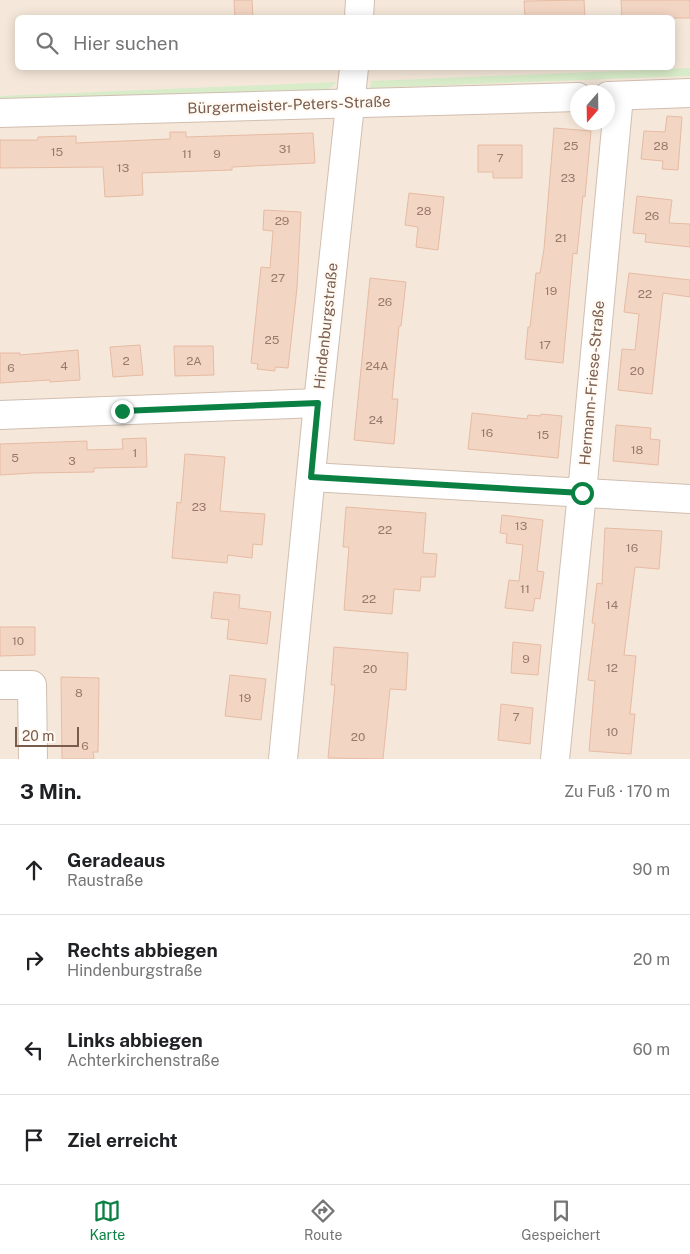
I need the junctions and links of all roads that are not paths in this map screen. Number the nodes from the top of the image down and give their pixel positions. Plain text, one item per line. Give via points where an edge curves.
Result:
1 (360, 0) edge
2 (359, 15) edge
3 (354, 70) edge
4 (690, 93) edge
5 (615, 96) edge
6 (570, 97) edge
7 (351, 102) junction
8 (0, 113) edge
9 (610, 130) edge
10 (318, 403) junction
11 (0, 415) edge
12 (311, 477) junction
13 (582, 493) junction
14 (690, 499) edge
15 (0, 685) edge
16 (33, 759) edge
17 (283, 759) edge
18 (555, 759) edge

1 - 2 street
3 - 7 street, Hindenburgstraße
4 - 5 street
6 - 7 street, Bürgermeister-Peters-Straße
7 - 8 street, Bürgermeister-Peters-Straße
7 - 10 street, Hindenburgstraße
9 - 13 street, Hermann-Friese-Straße
10 - 11 street
10 - 12 street, Hindenburgstraße
12 - 13 street
12 - 17 street, Hindenburgstraße
13 - 14 street
13 - 18 street, Hermann-Friese-Straße
15 - 16 street via 32,685

